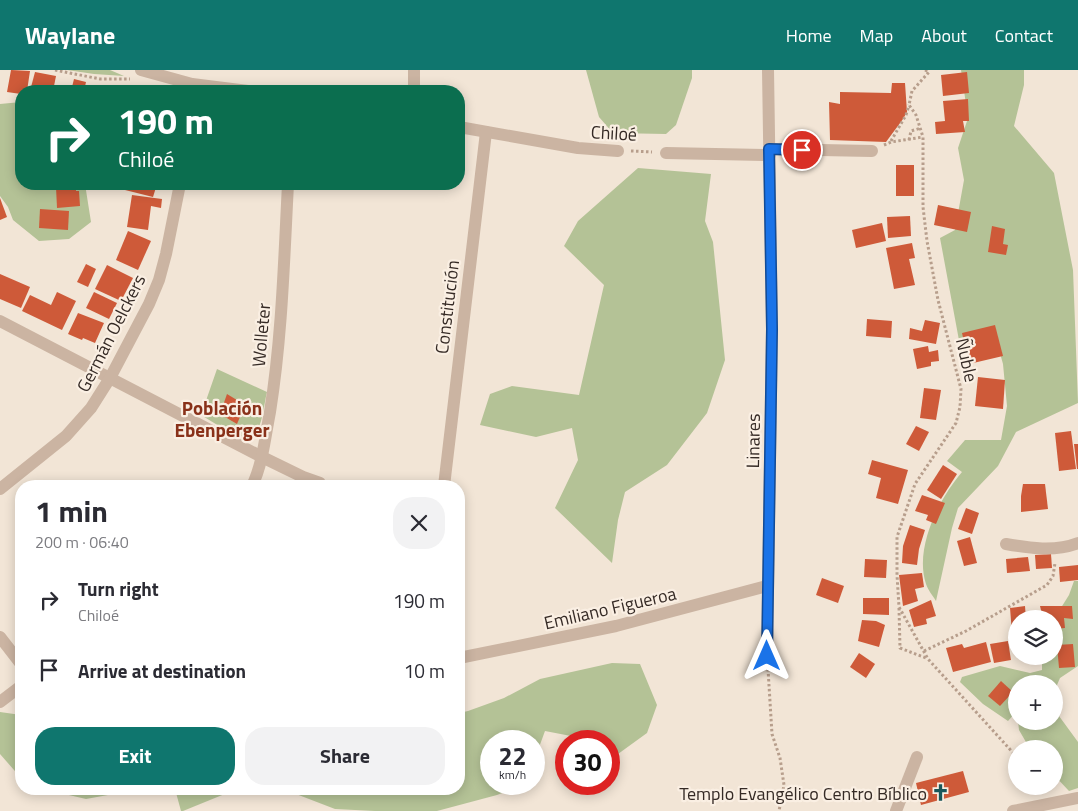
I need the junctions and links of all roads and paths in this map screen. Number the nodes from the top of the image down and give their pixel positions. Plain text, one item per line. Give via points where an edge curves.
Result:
1 (55, 70) edge
2 (141, 70) edge
3 (414, 70) edge
4 (768, 70) edge
5 (926, 70) edge
6 (110, 79) dead end
7 (185, 85) edge
8 (414, 85) edge
9 (909, 105) junction
10 (465, 128) edge
11 (921, 128) junction
12 (486, 132) junction
13 (922, 137) junction
14 (909, 140) junction
15 (891, 142) junction
16 (618, 151) joint
17 (872, 151) joint
18 (769, 152) junction
19 (666, 153) joint
20 (179, 190) edge
21 (288, 190) edge
22 (0, 321) edge
23 (110, 378) junction
24 (262, 457) junction
25 (254, 480) edge
26 (312, 480) edge
27 (445, 480) edge
28 (0, 489) edge
29 (1078, 543) edge
30 (1006, 544) dead end
31 (1054, 548) junction
32 (767, 586) junction
33 (900, 607) junction
34 (0, 637) edge
35 (924, 651) junction
36 (15, 656) edge
37 (767, 656) joint
38 (465, 657) edge
39 (928, 659) junction
40 (15, 691) edge
41 (0, 702) edge
42 (1008, 747) edge
43 (917, 757) dead end
44 (1076, 803) edge
45 (779, 811) edge
46 (896, 811) edge
47 (1013, 811) edge

1 - 6 path
2 - 7 street
3 - 8 street
4 - 18 street, Linares
5 - 9 path via 929,72 912,91
9 - 11 path
9 - 15 path
10 - 12 street, Chiloé
11 - 13 path, Ñuble
11 - 14 path via 912,131
12 - 16 street, Chiloé via 578,148
12 - 27 street, Constitución
13 - 14 path
13 - 33 path, Ñuble via 927,241 961,390 956,423 915,484 897,537
14 - 15 path
15 - 17 path
16 - 19 path, Chiloé
17 - 18 street
18 - 19 street
18 - 32 street, Linares via 772,329
20 - 23 street, Germán Oelckers via 159,280
21 - 24 street, Wolleter via 273,390
22 - 23 street
23 - 24 street
23 - 28 street, Germán Oelckers via 91,408 66,436
24 - 25 street, Wolleter
24 - 26 street
29 - 31 street
30 - 31 street
31 - 35 path via 1055,568 1047,585
32 - 37 street, Linares
32 - 38 street, Emiliano Figueroa via 616,626
33 - 35 path, Ñuble
33 - 39 path, Ñuble via 900,648
34 - 36 street
35 - 39 path, Ñuble
37 - 45 path via 772,734 784,786
39 - 42 path, Ñuble
40 - 41 street
43 - 46 street
44 - 47 street

